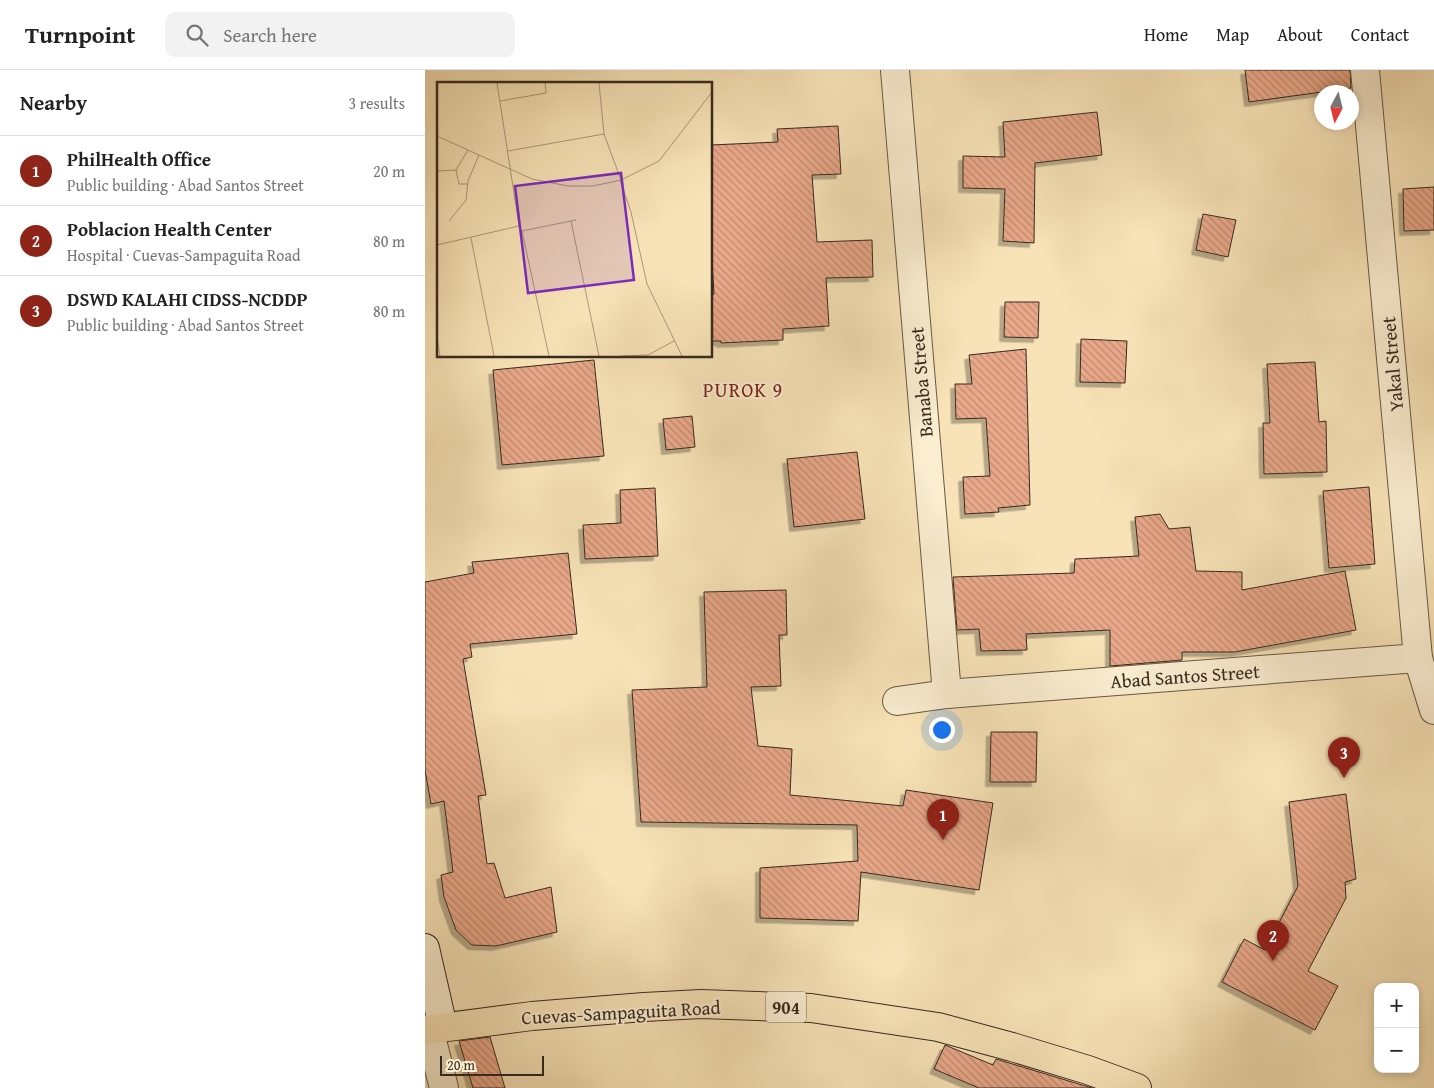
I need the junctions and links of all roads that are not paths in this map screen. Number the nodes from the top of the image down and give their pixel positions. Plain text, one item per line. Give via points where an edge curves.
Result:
1 (895, 70) edge
2 (1365, 70) edge
3 (1418, 658) junction
4 (947, 694) junction
5 (897, 701) dead end
6 (1434, 710) edge
7 (425, 948) edge
8 (432, 1028) edge
9 (444, 1088) edge
10 (1137, 1088) edge

1 - 4 street, Banaba Street
2 - 3 street, Yakal Street
3 - 4 street, Abad Santos Street
3 - 6 street
4 - 5 street, Abad Santos Street
7 - 8 street
8 - 9 street
8 - 10 main road, Cuevas-Sampaguita Road / 904 via 644,1007 701,1004 811,1008 938,1027 1088,1070

